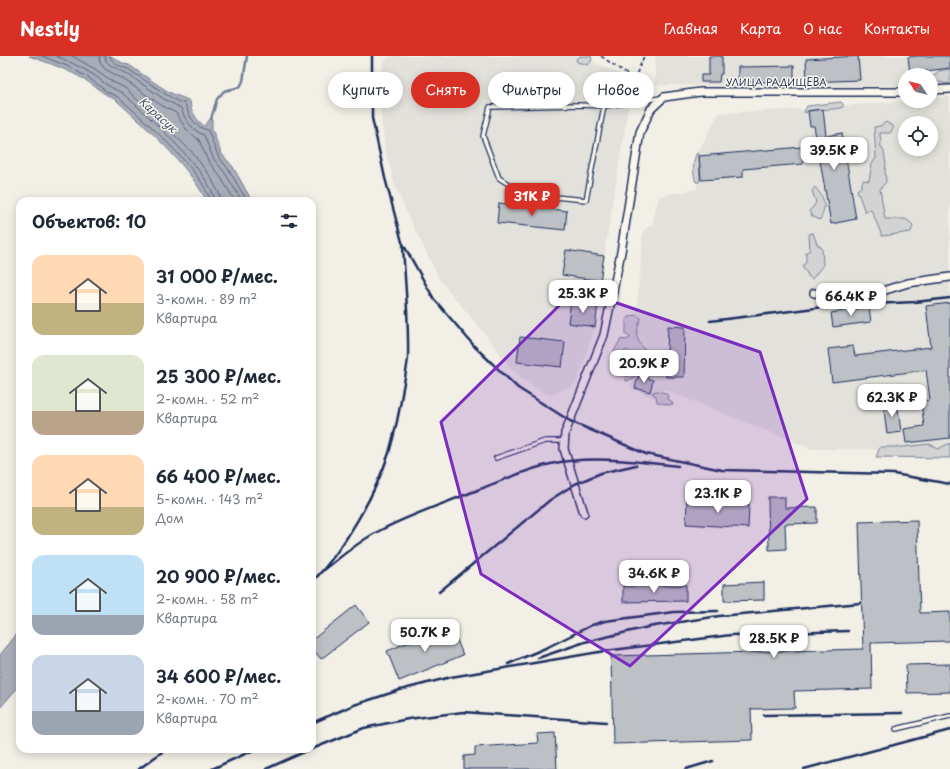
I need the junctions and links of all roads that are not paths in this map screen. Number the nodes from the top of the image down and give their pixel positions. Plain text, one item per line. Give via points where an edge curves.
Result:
1 (950, 89) edge
2 (938, 90) edge
3 (898, 92) edge
4 (664, 97) junction
5 (654, 98) edge
6 (604, 106) joint
7 (950, 277) edge
8 (814, 293) dead end
9 (564, 441) junction
10 (496, 458) dead end
11 (584, 513) dead end
12 (950, 716) edge
13 (896, 729) dead end

1 - 2 street
3 - 4 street, УЛИЦА РАДИЩЕВА via 700,92
4 - 5 lane
4 - 9 street via 651,109 640,132 604,335
6 - 6 lane via 490,107 483,136 499,178 524,194 586,200
7 - 8 street via 908,283 876,293
9 - 10 lane via 545,441
9 - 11 street via 564,449
12 - 13 lane

